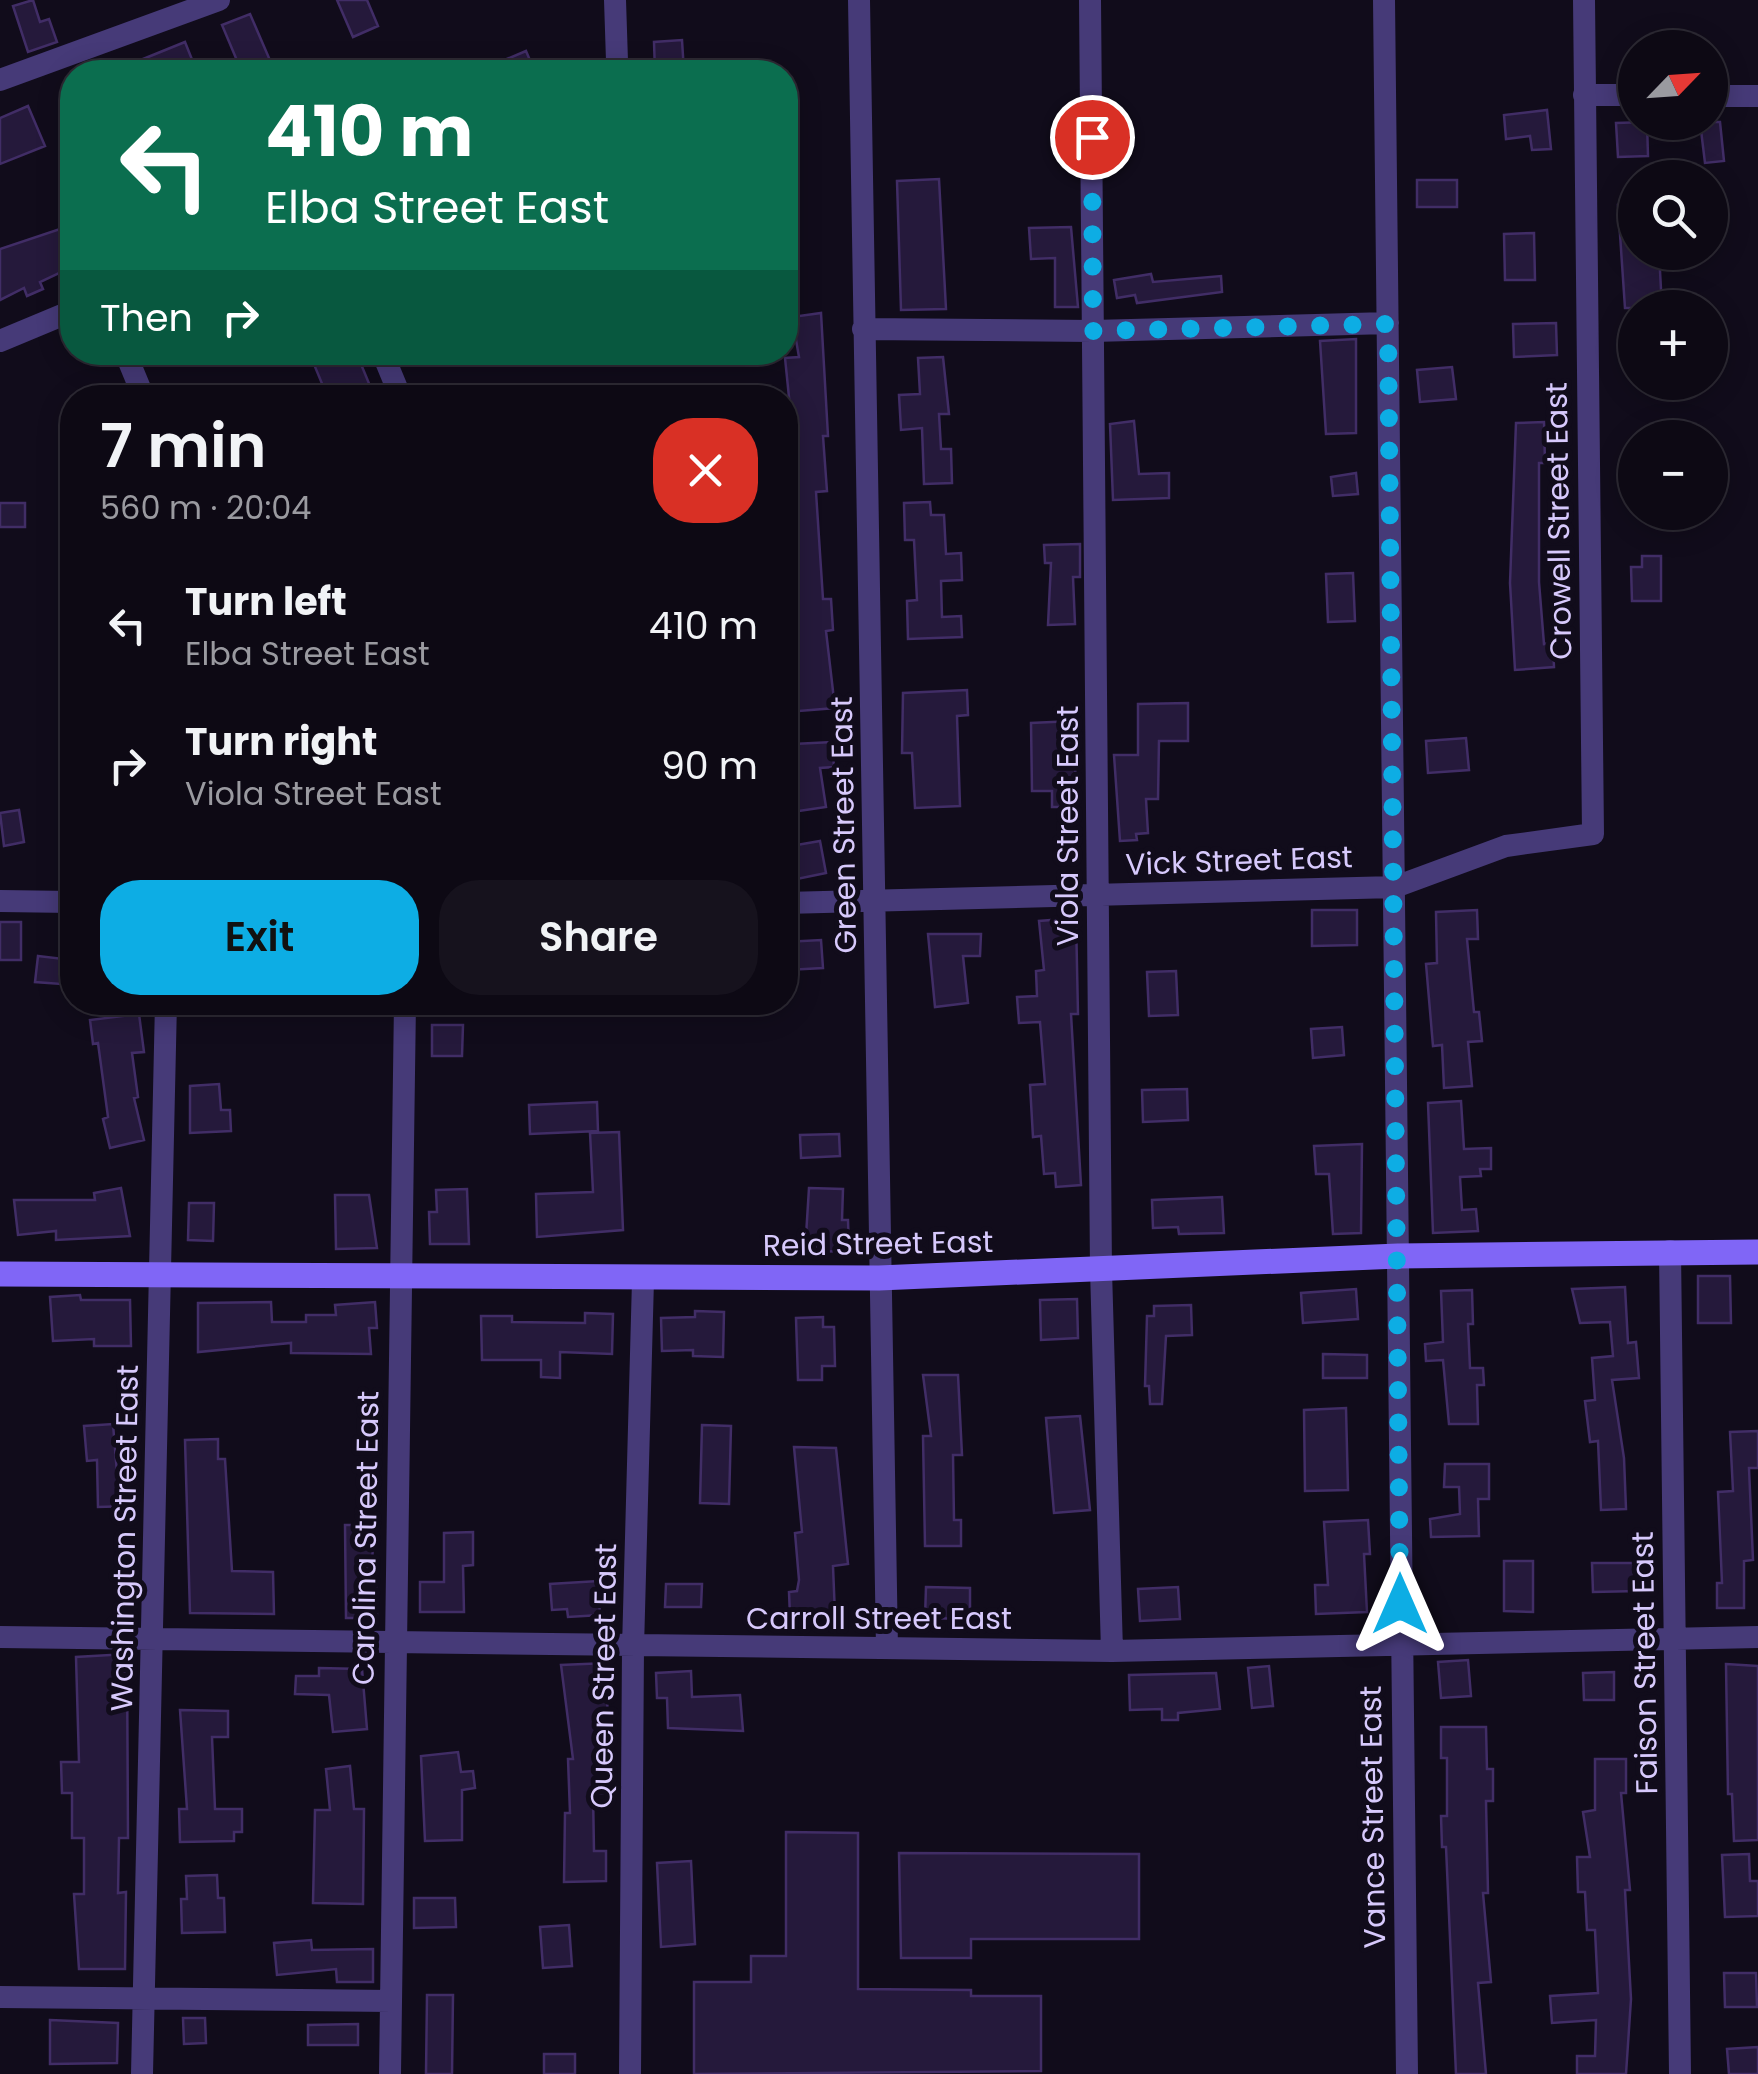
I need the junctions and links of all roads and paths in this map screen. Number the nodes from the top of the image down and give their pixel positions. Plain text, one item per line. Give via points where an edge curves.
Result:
1 (219, 0) edge
2 (615, 0) edge
3 (859, 0) edge
4 (1090, 0) edge
5 (1384, 0) edge
6 (1584, 0) edge
7 (617, 60) edge
8 (0, 80) edge
9 (1584, 95) junction
10 (1618, 95) edge
11 (1728, 96) edge
12 (1758, 96) edge
13 (60, 317) edge
14 (1388, 324) junction
15 (862, 330) junction
16 (1093, 331) junction
17 (0, 341) edge
18 (1395, 887) junction
19 (1097, 896) junction
20 (0, 901) edge
21 (60, 902) edge
22 (877, 902) junction
23 (798, 904) edge
24 (166, 1015) edge
25 (405, 1015) edge
26 (1670, 1252) junction
27 (1758, 1252) edge
28 (1398, 1256) junction
29 (1101, 1270) junction
30 (0, 1274) edge
31 (160, 1276) junction
32 (402, 1278) junction
33 (879, 1278) junction
34 (643, 1280) junction
35 (1674, 1636) junction
36 (0, 1637) edge
37 (1758, 1637) edge
38 (154, 1639) junction
39 (393, 1640) junction
40 (1400, 1643) junction
41 (632, 1648) junction
42 (887, 1648) junction
43 (1112, 1652) junction
44 (0, 1998) edge
45 (142, 1998) junction
46 (391, 2000) junction
47 (142, 2074) edge
48 (390, 2074) edge
49 (630, 2074) edge
50 (1407, 2074) edge
51 (1680, 2074) edge

1 - 8 street
2 - 7 street
3 - 15 street, Green Street East
4 - 16 street, Viola Street East
5 - 14 street, Vance Street East
6 - 9 street, Crowell Street East
9 - 10 street
9 - 18 street, Crowell Street East via 1593,834 1506,846
11 - 12 street
13 - 17 street
14 - 16 street
14 - 18 street, Vance Street East
15 - 16 street
15 - 22 street, Green Street East
16 - 19 street, Viola Street East
18 - 19 street, Vick Street East
18 - 28 street, Vance Street East
19 - 22 street, Vick Street East
19 - 29 street, Viola Street East
20 - 21 street
22 - 23 street, Vick Street East
22 - 33 street, Green Street East
24 - 31 street, Washington Street East
25 - 32 street, Carolina Street East
26 - 27 street, Reid Street East
26 - 28 street, Reid Street East
26 - 35 street, Faison Street East
28 - 29 street, Reid Street East
28 - 40 street, Vance Street East
29 - 33 street, Reid Street East
29 - 43 street, Viola Street East
30 - 31 street, Reid Street East
31 - 32 street, Reid Street East
31 - 38 street, Washington Street East
32 - 34 street, Reid Street East
32 - 39 street, Carolina Street East
33 - 34 street, Reid Street East
33 - 42 street, Green Street East
34 - 41 street, Queen Street East
35 - 37 street, Carroll Street East
35 - 40 street, Carroll Street East
35 - 51 street, Faison Street East
36 - 38 street, Carroll Street East
38 - 39 street, Carroll Street East
38 - 45 street, Washington Street East
39 - 41 street, Carroll Street East
39 - 46 street, Carolina Street East
40 - 43 street, Carroll Street East
40 - 50 street, Vance Street East
41 - 42 street, Carroll Street East
41 - 49 street, Queen Street East
42 - 43 street, Carroll Street East
44 - 45 street
45 - 46 street
45 - 47 street, Washington Street East
46 - 48 street, Carolina Street East

